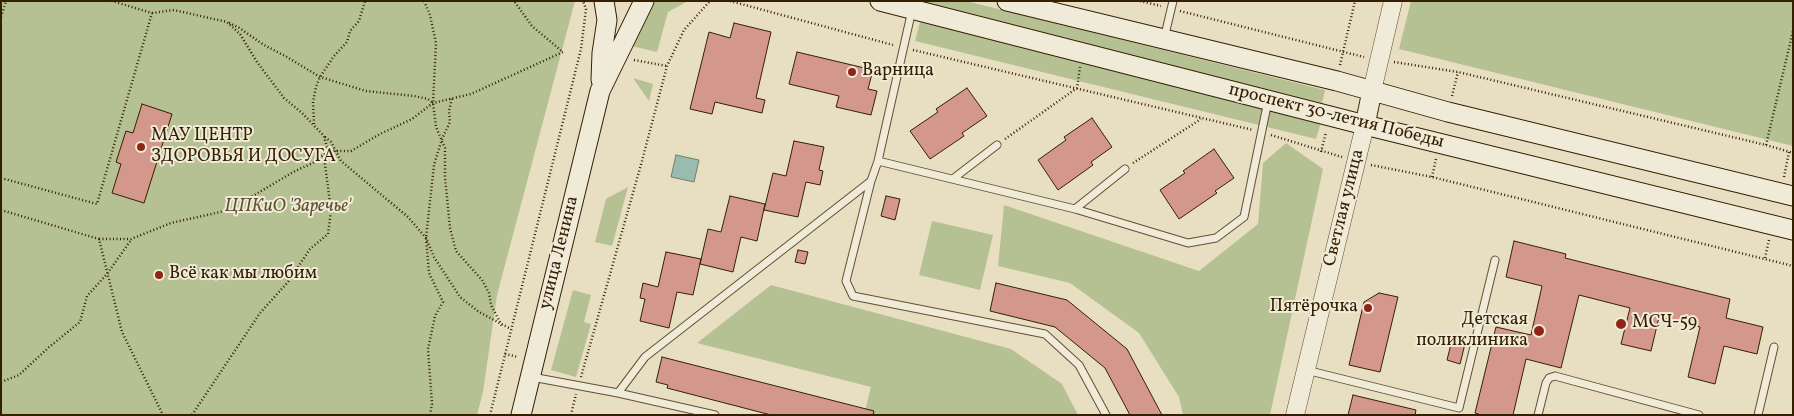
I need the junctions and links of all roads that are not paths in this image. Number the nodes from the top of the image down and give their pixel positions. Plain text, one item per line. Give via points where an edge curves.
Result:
1 (604, 1) edge
2 (644, 1) edge
3 (880, 1) edge
4 (1008, 1) edge
5 (1393, 1) edge
6 (1172, 5) edge
7 (912, 9) junction
8 (1164, 39) junction
9 (1372, 90) junction
10 (600, 91) junction
11 (1268, 100) junction
12 (1365, 125) junction
13 (997, 145) road end
14 (878, 160) junction
15 (1125, 168) road end
16 (954, 178) junction
17 (871, 181) junction
18 (1793, 196) edge
19 (1075, 209) junction
20 (1793, 230) edge
21 (1495, 260) dead end
22 (1774, 347) dead end
23 (1306, 370) junction
24 (530, 377) junction
25 (618, 393) junction
26 (677, 405) junction
27 (521, 415) edge
28 (675, 415) edge
29 (715, 415) edge
30 (1106, 415) edge
31 (1294, 415) edge
32 (1538, 415) edge
33 (1699, 415) edge
34 (1758, 415) edge

1 - 10 main road, улица Ленина via 607,20
2 - 10 main road, улица Ленина
3 - 7 main road, проспект 30-летия Победы
4 - 8 main road, проспект 30-летия Победы
5 - 9 street, Светлая улица
6 - 8 lane
7 - 11 main road, проспект 30-летия Победы
7 - 14 lane
8 - 9 main road, проспект 30-летия Победы
9 - 12 main road, Светлая улица
9 - 18 main road, проспект 30-летия Победы via 1455,114
10 - 24 main road, улица Ленина
11 - 12 main road, проспект 30-летия Победы
11 - 19 lane via 1244,217 1216,238 1188,243
12 - 20 main road, проспект 30-летия Победы
12 - 23 street, Светлая улица
13 - 16 lane
14 - 16 lane
14 - 17 lane
15 - 19 lane
16 - 19 lane
17 - 25 lane via 645,357
17 - 30 lane via 846,281 853,296 1044,334 1079,365
21 - 23 lane via 1459,408
22 - 34 lane
23 - 31 street, Светлая улица
24 - 25 lane
24 - 27 main road, улица Ленина
25 - 26 lane
26 - 28 lane
26 - 29 lane
32 - 33 lane via 1546,383 1555,376

